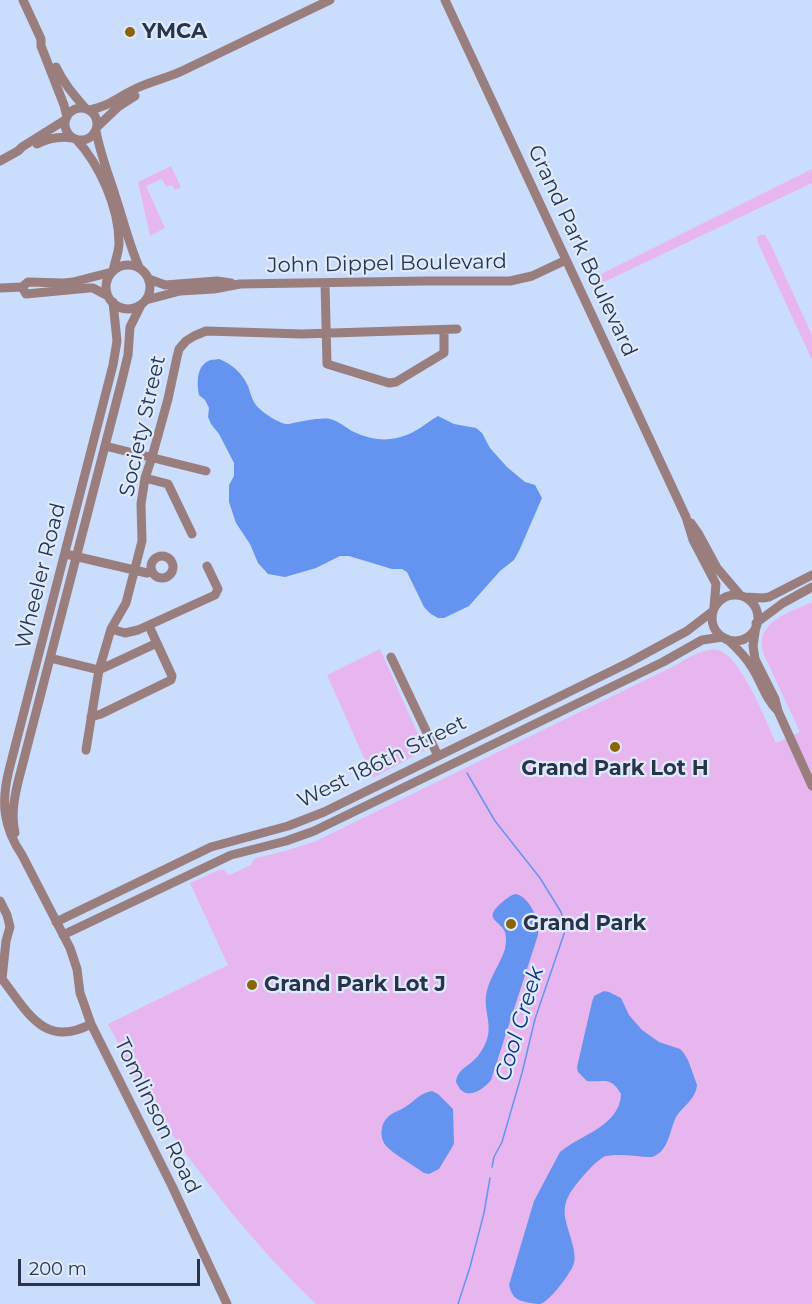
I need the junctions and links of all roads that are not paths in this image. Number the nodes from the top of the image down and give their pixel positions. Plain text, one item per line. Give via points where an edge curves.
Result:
1 (23, 0) edge
2 (330, 0) edge
3 (444, 0) edge
4 (40, 39) junction
5 (165, 78) junction
6 (88, 109) junction
7 (66, 119) junction
8 (97, 129) junction
9 (75, 139) junction
10 (18, 151) junction
11 (0, 161) edge
12 (566, 260) junction
13 (139, 267) junction
14 (113, 271) junction
15 (149, 279) junction
16 (325, 283) junction
17 (240, 284) junction
18 (22, 287) junction
19 (0, 288) edge
20 (111, 299) junction
21 (143, 302) junction
22 (458, 329) dead end
23 (444, 330) junction
24 (326, 333) junction
25 (105, 446) junction
26 (152, 457) junction
27 (206, 471) dead end
28 (145, 478) junction
29 (686, 517) junction
30 (192, 534) dead end
31 (65, 554) junction
32 (76, 556) junction
33 (207, 566) dead end
34 (135, 570) junction
35 (152, 571) dead end
36 (812, 575) edge
37 (812, 587) edge
38 (742, 596) junction
39 (713, 609) junction
40 (756, 625) junction
41 (149, 626) junction
42 (111, 629) junction
43 (725, 638) junction
44 (157, 643) junction
45 (391, 657) dead end
46 (50, 658) junction
47 (99, 670) junction
48 (778, 711) junction
49 (91, 717) junction
50 (86, 750) dead end
51 (438, 756) junction
52 (812, 786) edge
53 (374, 787) junction
54 (381, 799) junction
55 (22, 855) junction
56 (0, 901) edge
57 (56, 922) junction
58 (65, 938) junction
59 (3, 939) edge
60 (1, 979) edge
61 (91, 1024) junction
62 (227, 1304) edge

1 - 4 street
2 - 5 street
3 - 12 street, Grand Park Boulevard
4 - 6 street via 46,43 70,92
4 - 7 street
5 - 6 street via 138,87 105,106
5 - 8 street via 127,100
6 - 7 street via 75,109
6 - 8 street via 97,119
7 - 9 street via 66,129
7 - 10 street
8 - 9 street via 88,139
8 - 13 street via 103,162
9 - 10 street via 52,138
9 - 14 street via 95,165 111,200 119,242
10 - 11 street
12 - 16 street, John Dippel Boulevard via 532,276 510,281
12 - 29 street, Grand Park Boulevard
13 - 14 street via 124,265
13 - 15 street
14 - 18 street via 73,282 28,282
14 - 20 street via 106,285
15 - 17 street, John Dippel Boulevard via 165,285 217,281
15 - 21 street via 150,291
16 - 17 street, John Dippel Boulevard
16 - 24 street
17 - 21 street, John Dippel Boulevard via 180,291
18 - 19 street
18 - 20 street via 26,294 91,288
20 - 21 street via 127,309
20 - 31 street, Wheeler Road via 117,341 113,365
21 - 25 street, Wheeler Road via 130,327 128,356
22 - 23 street, Society Street
23 - 24 street, Society Street
23 - 24 street via 444,353 389,383 327,364
24 - 26 street, Society Street via 206,331 186,341 179,350
25 - 26 street
25 - 32 street, Wheeler Road
26 - 27 street
26 - 28 street, Society Street
28 - 30 street via 170,487
28 - 34 street, Society Street via 142,541
29 - 38 street, Grand Park Boulevard via 717,568
29 - 39 street, Grand Park Boulevard via 716,585
31 - 32 street
31 - 55 street, Wheeler Road via 5,788 8,826
32 - 34 street
32 - 46 street, Wheeler Road
33 - 41 street via 217,593
34 - 35 street
34 - 42 street, Society Street via 126,603
36 - 38 street via 769,597
37 - 40 street via 783,603
38 - 39 street via 723,598
38 - 40 street via 756,609
39 - 43 street via 712,624
39 - 51 street, West 186th Street via 664,644
40 - 43 street via 744,638
40 - 48 street via 755,659 776,699
41 - 42 street via 125,633
41 - 44 street
42 - 47 street, Society Street
43 - 48 street via 753,668
43 - 54 street, West 186th Street via 702,640
44 - 47 street
44 - 49 street via 171,678
45 - 51 street
46 - 47 street
46 - 55 street, Wheeler Road via 15,797 13,822
47 - 49 street, Society Street
48 - 52 street
49 - 50 street, Society Street
51 - 53 street, West 186th Street
53 - 54 street
53 - 57 street, West 186th Street via 302,821 211,847
54 - 58 street, West 186th Street via 308,834 231,855
55 - 57 street, Wheeler Road
56 - 59 street via 10,922
57 - 58 street, Wheeler Road
58 - 61 street, Tomlinson Road via 76,963 80,993
59 - 60 street
60 - 61 street via 30,1016 46,1028 66,1032
61 - 62 street, Tomlinson Road

